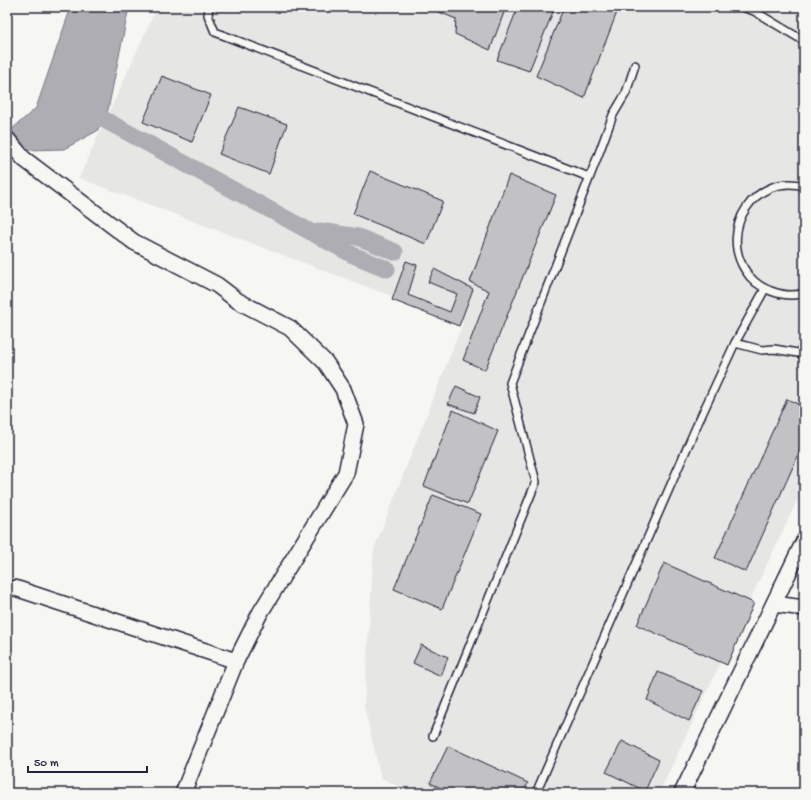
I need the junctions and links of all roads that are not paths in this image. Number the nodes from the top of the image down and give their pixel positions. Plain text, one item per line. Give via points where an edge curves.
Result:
1 (209, 7) edge
2 (742, 7) edge
3 (804, 41) edge
4 (635, 65) dead end
5 (7, 139) edge
6 (589, 177) junction
7 (804, 186) edge
8 (765, 289) junction
9 (804, 294) edge
10 (735, 343) junction
11 (804, 354) edge
12 (804, 542) edge
13 (15, 588) dead end
14 (774, 604) junction
15 (804, 608) edge
16 (236, 661) junction
17 (433, 736) dead end
18 (183, 793) edge
19 (536, 793) edge
20 (682, 793) edge

1 - 6 lane via 208,15 215,32
2 - 3 lane via 754,11
4 - 6 lane via 626,93 613,116
5 - 16 street via 24,159 134,242 217,285 238,301 290,328 326,363 343,389 356,424 346,473 260,613
6 - 17 lane via 510,383 536,482
7 - 8 lane via 777,186 760,194 746,207 738,224 736,243 740,262 750,278
8 - 9 lane via 781,295
8 - 10 lane
10 - 11 lane via 762,350 774,349
10 - 19 lane
12 - 14 street
13 - 16 street
14 - 15 street
14 - 20 street
16 - 18 street

